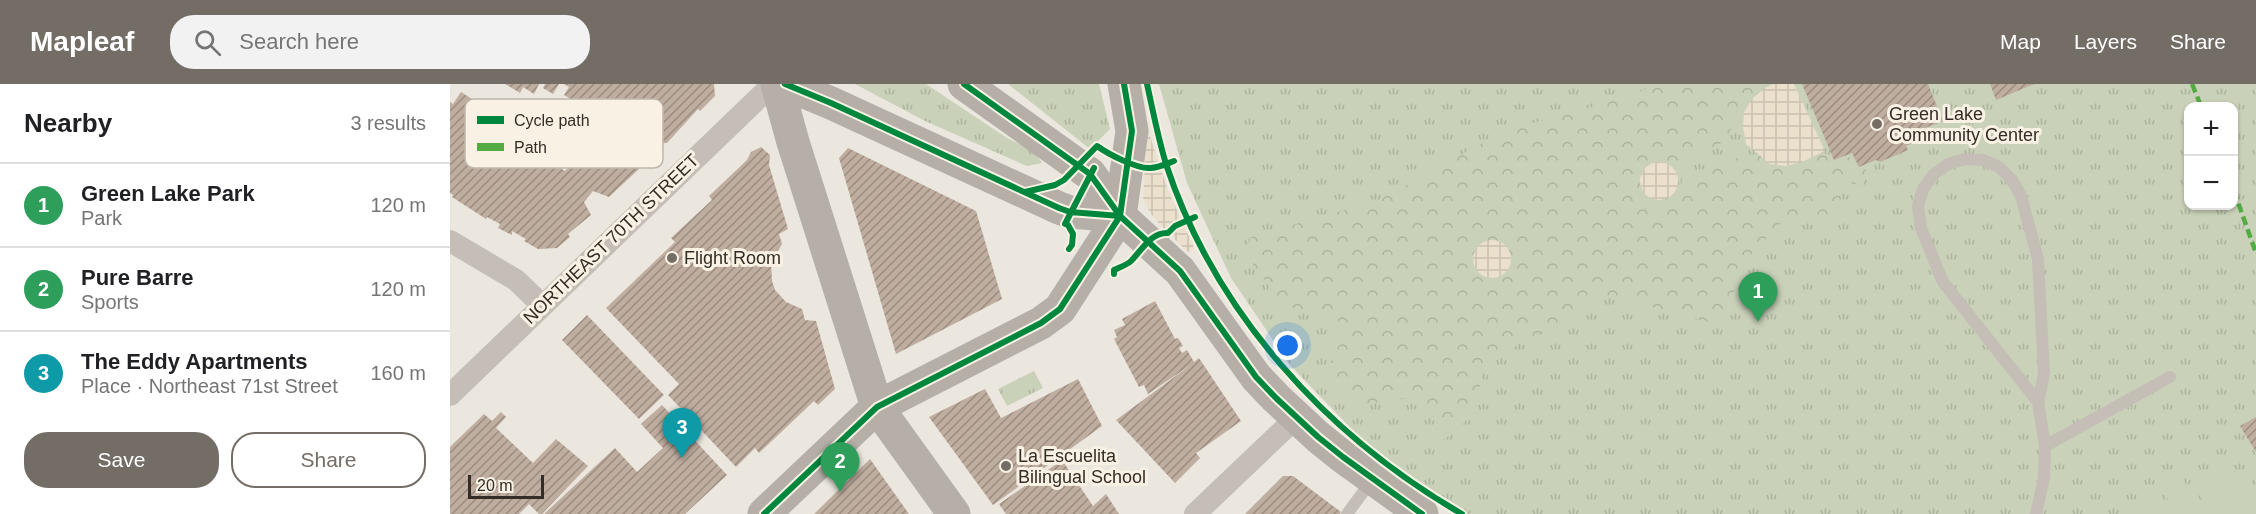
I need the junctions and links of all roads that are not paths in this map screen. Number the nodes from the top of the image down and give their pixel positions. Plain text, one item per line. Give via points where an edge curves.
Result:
1 (772, 84) edge
2 (777, 84) edge
3 (785, 84) edge
4 (964, 84) edge
5 (1124, 84) edge
6 (1120, 216) junction
7 (450, 241) edge
8 (542, 305) junction
9 (2170, 377) dead end
10 (450, 395) edge
11 (2038, 402) junction
12 (877, 407) junction
13 (1297, 417) junction
14 (2045, 446) junction
15 (1372, 480) junction
16 (764, 514) edge
17 (954, 514) edge
18 (1195, 514) edge
19 (1347, 514) edge
20 (1422, 514) edge
21 (2036, 514) edge

1 - 8 street, NORTHEAST 70TH STREET
2 - 12 main road
3 - 6 main road via 1059,208
4 - 6 main road via 1090,174
5 - 6 main road via 1132,131
6 - 12 main road via 1053,315
6 - 13 main road via 1180,271 1256,376
7 - 8 street via 516,280
8 - 10 street, NORTHEAST 70TH STREET
9 - 14 lane
11 - 11 lane via 2044,374 2038,259 2020,196 1999,167 1983,160 1965,159 1948,164 1923,189 1918,206 1921,228 1943,282
11 - 14 lane
12 - 16 main road
12 - 17 main road
13 - 15 main road
13 - 18 street
14 - 21 lane via 2044,478
15 - 19 lane
15 - 20 main road

